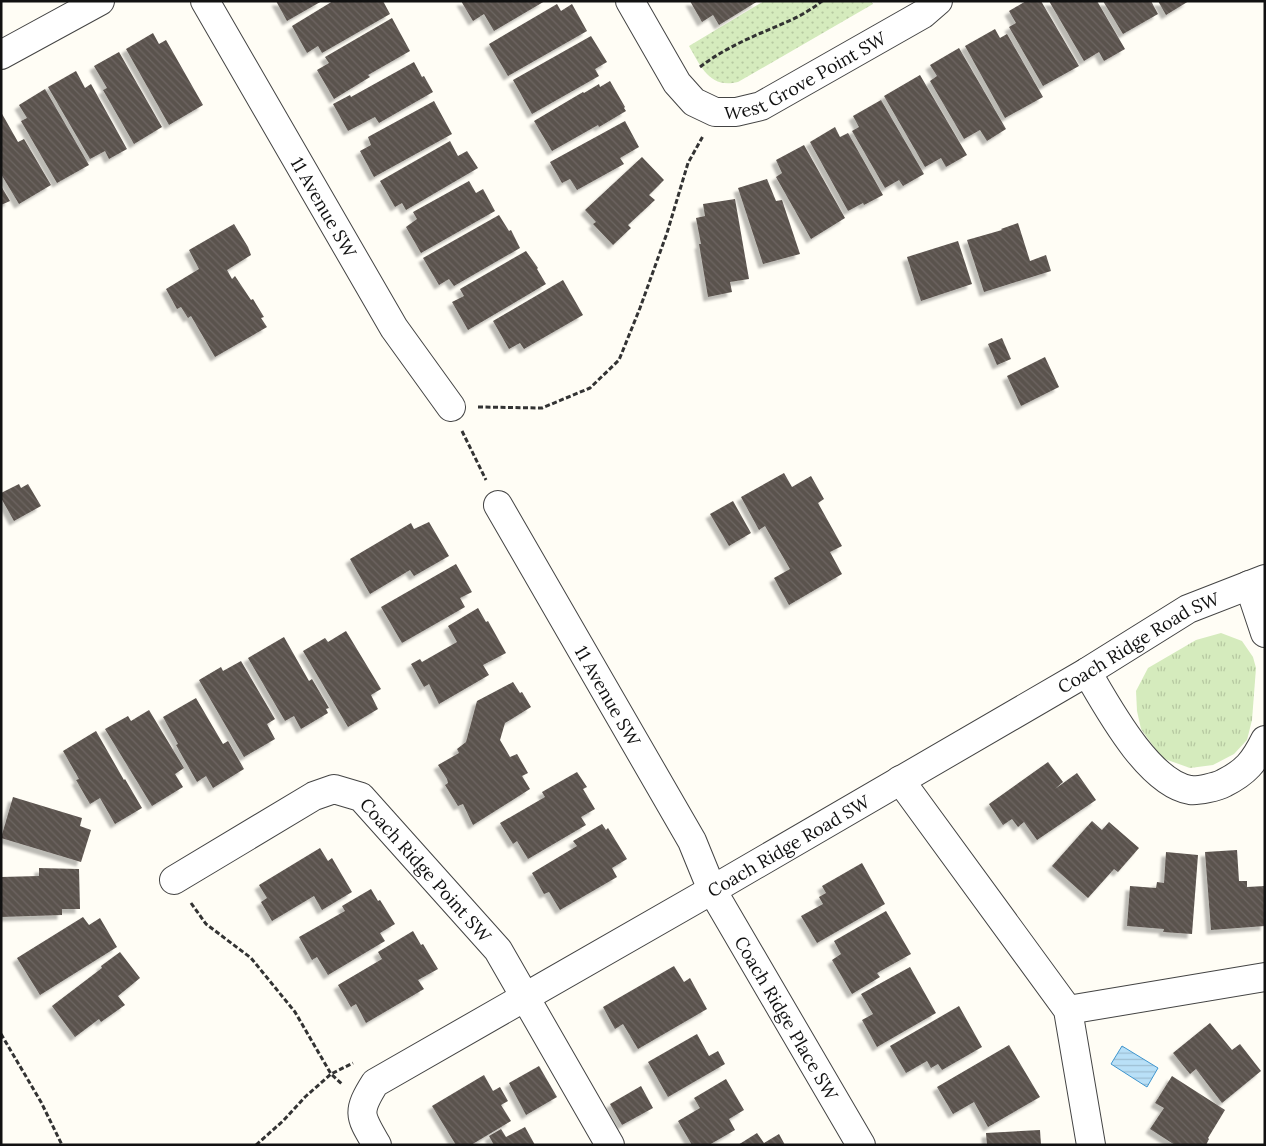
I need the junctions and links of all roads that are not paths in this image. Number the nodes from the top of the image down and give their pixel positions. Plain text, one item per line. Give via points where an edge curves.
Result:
1 (100, 1) edge
2 (205, 1) edge
3 (630, 1) edge
4 (938, 1) edge
5 (1, 55) edge
6 (451, 407) road end
7 (498, 505) road end
8 (1257, 582) edge
9 (1265, 633) edge
10 (1087, 672) junction
11 (1265, 740) edge
12 (900, 780) junction
13 (174, 880) road end
14 (712, 890) junction
15 (1265, 976) edge
16 (524, 996) junction
17 (1068, 1010) junction
18 (377, 1145) edge
19 (610, 1145) edge
20 (861, 1145) edge
21 (1091, 1145) edge

1 - 5 street
2 - 6 street, 11 Avenue SW via 394,328
3 - 4 street, West Grove Point SW via 677,83 694,102 715,112 736,112 761,106 923,14
7 - 14 street, 11 Avenue SW via 692,841
8 - 9 street
8 - 10 street, Coach Ridge Road SW via 1188,609
10 - 11 street via 1125,735 1147,762 1170,782 1191,790 1217,786 1240,774 1257,756
10 - 12 street, Coach Ridge Road SW
12 - 14 street, Coach Ridge Road SW
12 - 17 street
13 - 16 street, Coach Ridge Point SW via 314,796 334,788 361,798 373,809 498,950
14 - 16 street, Coach Ridge Road SW
14 - 20 street, Coach Ridge Place SW
15 - 17 street
16 - 18 street, Coach Ridge Road SW via 375,1083 363,1104 362,1115
16 - 19 street
17 - 21 street

